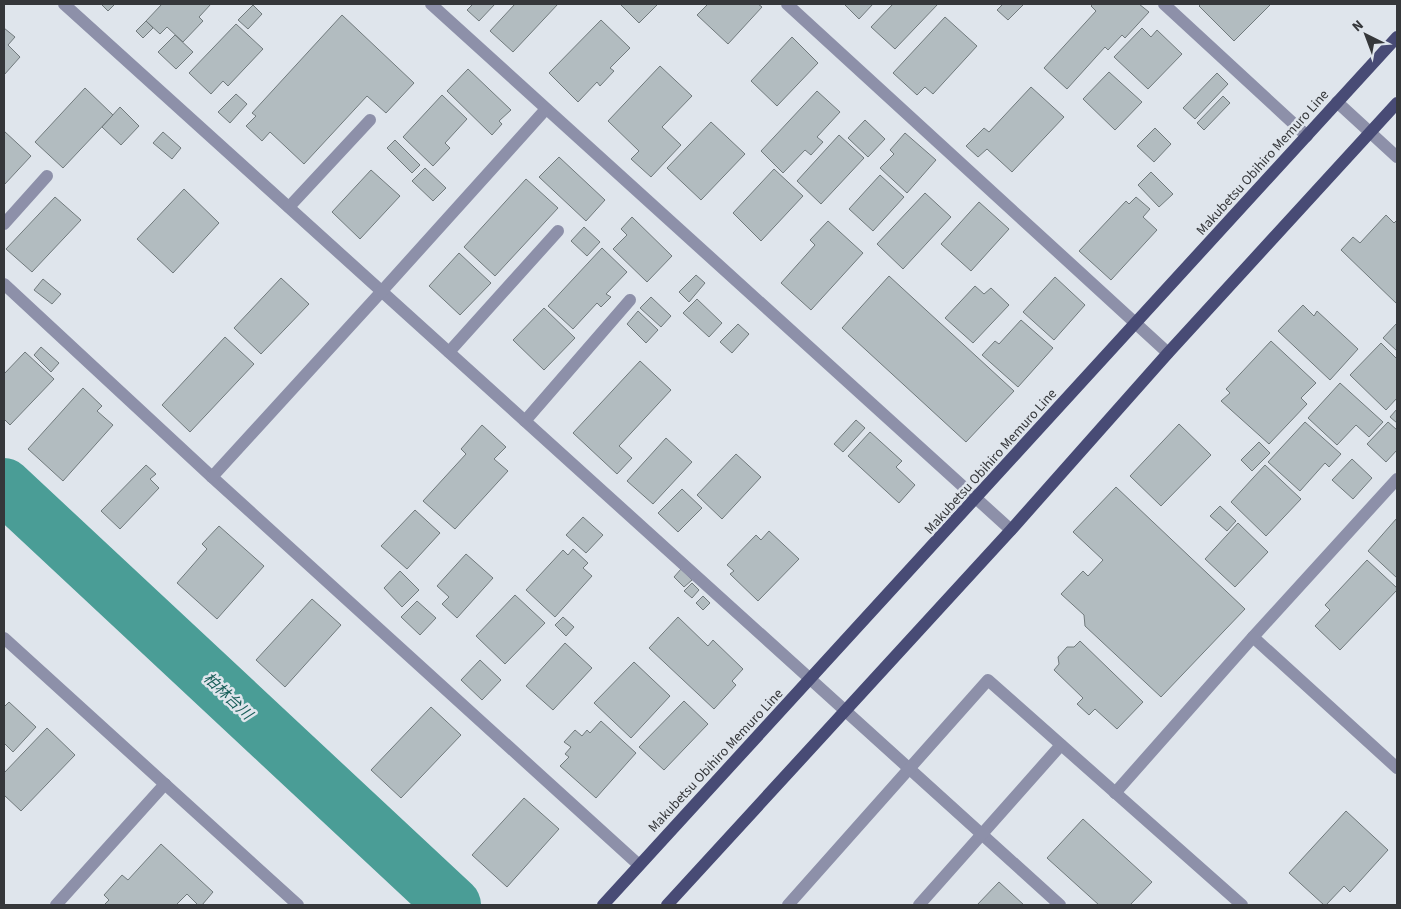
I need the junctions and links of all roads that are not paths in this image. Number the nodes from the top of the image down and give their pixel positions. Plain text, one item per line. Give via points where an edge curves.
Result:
1 (64, 4) edge
2 (431, 4) edge
3 (787, 4) edge
4 (1164, 4) edge
5 (1397, 37) edge
6 (1337, 102) junction
7 (1397, 103) edge
8 (546, 109) junction
9 (370, 120) dead end
10 (1370, 132) junction
11 (1307, 136) junction
12 (1397, 158) edge
13 (47, 176) dead end
14 (289, 207) junction
15 (4, 224) edge
16 (558, 232) dead end
17 (4, 284) edge
18 (382, 292) junction
19 (630, 300) dead end
20 (1136, 323) junction
21 (449, 352) junction
22 (1168, 353) junction
23 (525, 421) junction
24 (212, 477) junction
25 (1397, 479) edge
26 (976, 500) junction
27 (1011, 530) junction
28 (1253, 637) junction
29 (4, 638) edge
30 (810, 679) junction
31 (844, 711) junction
32 (1061, 745) junction
33 (1397, 768) edge
34 (909, 769) junction
35 (165, 784) junction
36 (1116, 793) junction
37 (982, 835) junction
38 (639, 865) junction
39 (56, 905) edge
40 (298, 905) edge
41 (603, 905) edge
42 (667, 905) edge
43 (788, 905) edge
44 (919, 905) edge
45 (1060, 905) edge
46 (1242, 905) edge

1 - 14 street
2 - 8 street
3 - 20 street
4 - 11 street
5 - 6 main road, Makubetsu Obihiro Memuro Line
6 - 10 street
6 - 11 main road, Makubetsu Obihiro Memuro Line
7 - 10 main road
8 - 18 street
8 - 26 street
9 - 14 street
10 - 12 street
10 - 22 main road
11 - 20 main road, Makubetsu Obihiro Memuro Line
13 - 15 street
14 - 18 street
16 - 21 street
17 - 24 street
18 - 21 street
18 - 24 street
19 - 23 street
20 - 22 street
20 - 26 main road, Makubetsu Obihiro Memuro Line
21 - 23 street
22 - 27 main road
23 - 30 street
24 - 38 street
25 - 28 street
26 - 27 street
26 - 30 main road, Makubetsu Obihiro Memuro Line
27 - 31 main road
28 - 33 street
28 - 36 street
29 - 35 street
30 - 31 street
30 - 38 main road, Makubetsu Obihiro Memuro Line
31 - 34 street
31 - 42 main road
32 - 34 street via 988,680
32 - 36 street
32 - 37 street
34 - 37 street
34 - 43 street
35 - 39 street
35 - 40 street
36 - 46 street
37 - 44 street
37 - 45 street
38 - 41 main road, Makubetsu Obihiro Memuro Line

